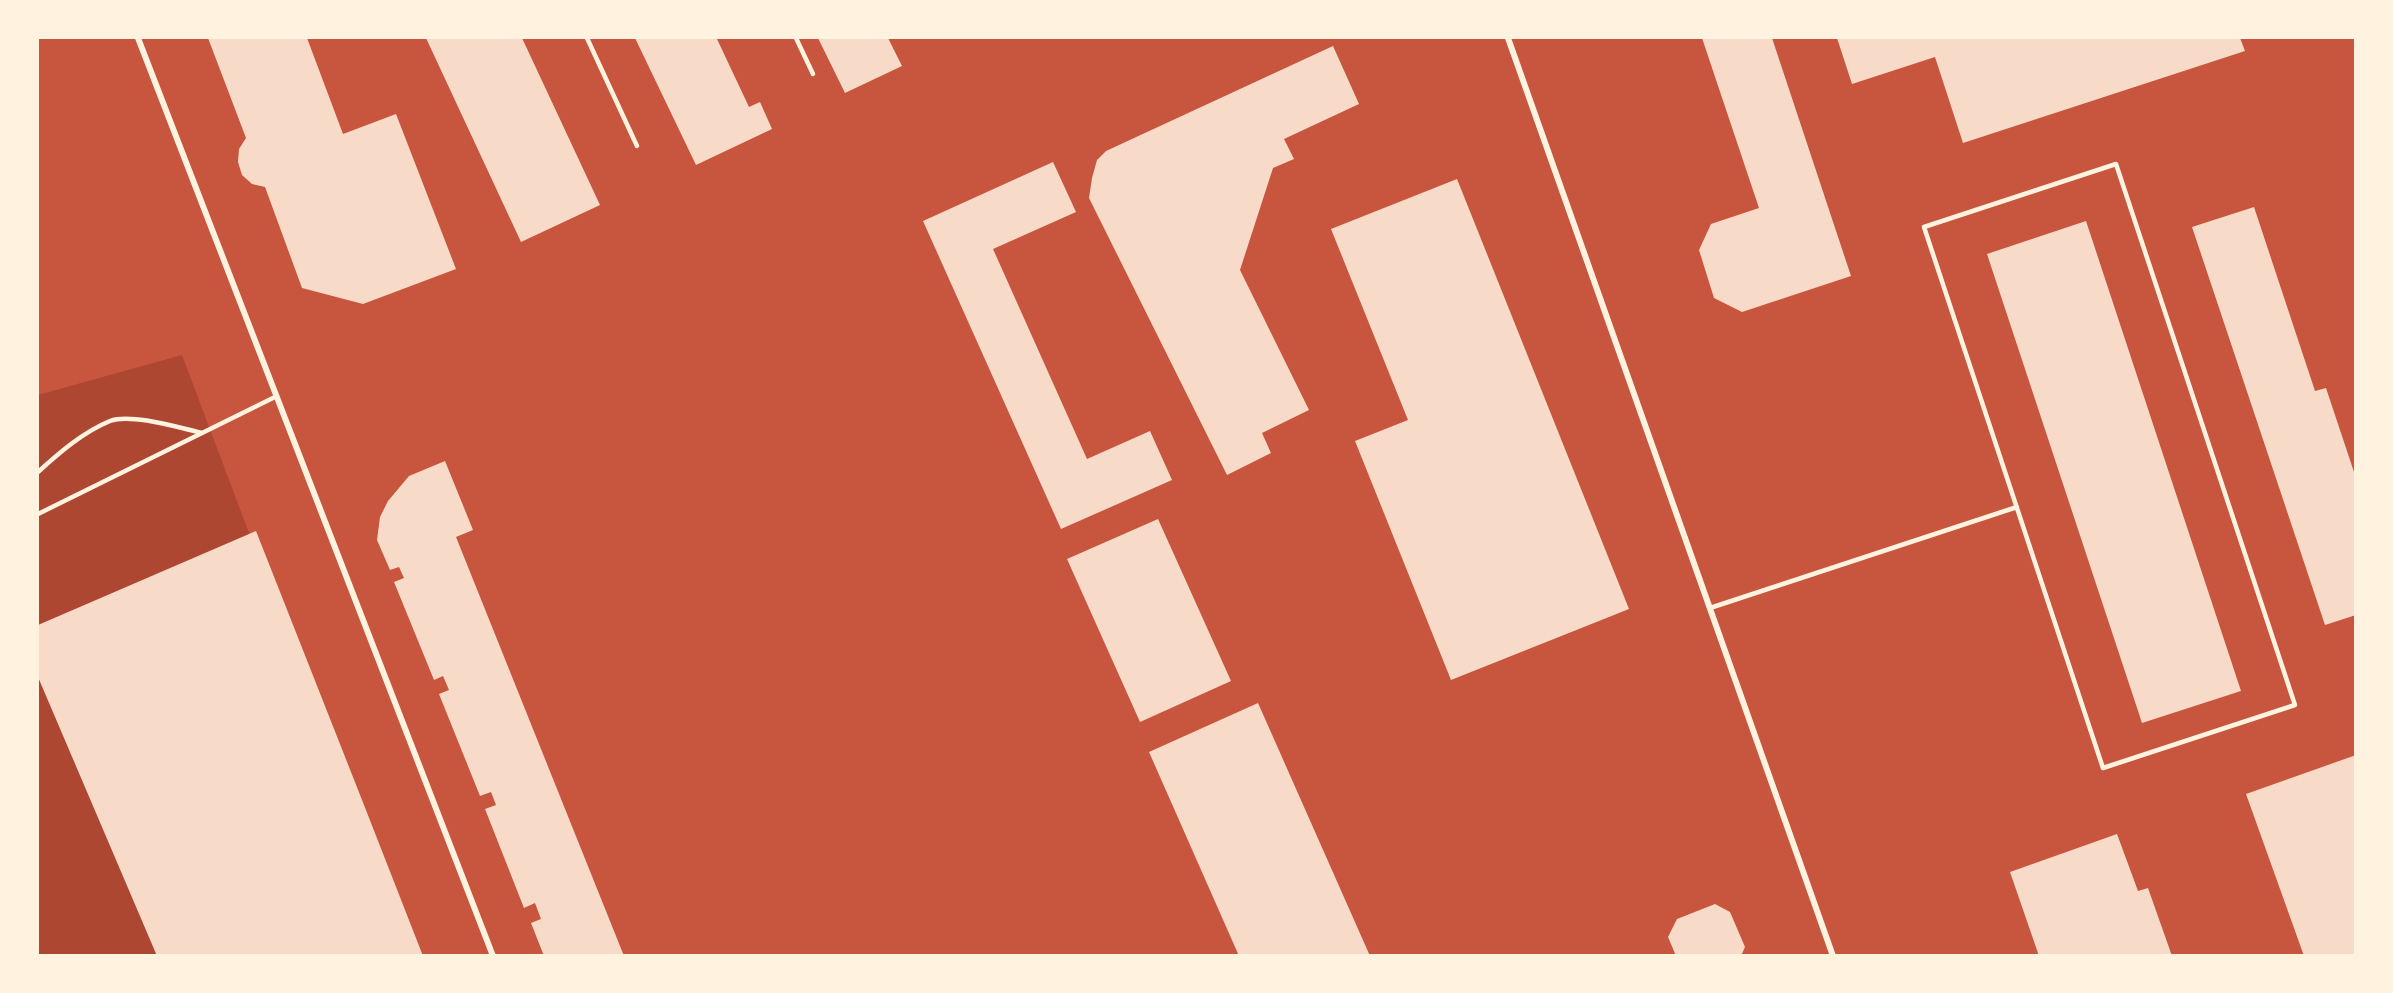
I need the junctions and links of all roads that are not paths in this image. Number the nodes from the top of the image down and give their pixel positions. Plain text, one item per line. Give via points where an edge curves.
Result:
1 (138, 38) edge
2 (587, 38) edge
3 (796, 38) edge
4 (1508, 38) edge
5 (813, 74) dead end
6 (637, 146) dead end
7 (277, 396) junction
8 (202, 433) junction
9 (38, 472) edge
10 (2017, 507) junction
11 (38, 514) edge
12 (1710, 608) junction
13 (493, 956) edge
14 (1833, 956) edge

1 - 7 street
2 - 6 lane
3 - 5 lane
4 - 12 street
7 - 8 lane
7 - 13 street
8 - 9 lane via 148,420 112,420 69,446
8 - 11 lane
10 - 10 lane via 1924,227 2116,164 2295,705 2103,768
10 - 12 lane
12 - 14 street

